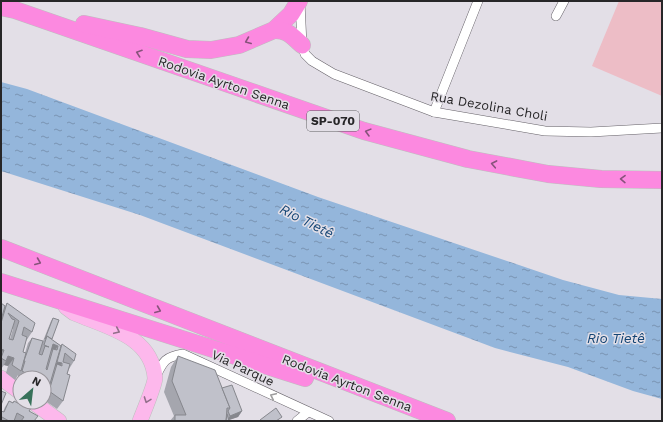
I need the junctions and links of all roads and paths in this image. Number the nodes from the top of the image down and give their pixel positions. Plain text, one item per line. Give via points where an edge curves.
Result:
1 (299, 1) edge
2 (478, 1) edge
3 (564, 1) edge
4 (8, 8) edge
5 (556, 16) dead end
6 (274, 30) junction
7 (302, 45) junction
8 (434, 112) junction
9 (662, 128) edge
10 (662, 180) edge
11 (1, 248) edge
12 (1, 282) edge
13 (58, 300) junction
14 (1, 378) edge
15 (155, 379) junction
16 (345, 382) junction
17 (12, 386) edge
18 (44, 410) edge
19 (308, 412) junction
20 (59, 421) edge
21 (140, 421) edge
22 (297, 421) edge
23 (329, 421) edge
24 (448, 421) edge

1 - 6 highway via 291,14
1 - 7 street
2 - 8 street
3 - 5 street
6 -> 4 highway via 239,44 211,50 187,49 140,36
10 -> 4 highway, Rodovia Ayrton Senna / SP-070 via 601,179 548,174 468,159 364,132
6 - 7 highway via 282,30
7 - 8 street, Rua Dezolina Choli via 305,54 321,68
8 - 9 street, Rua Dezolina Choli via 545,131 592,132
11 -> 16 highway, Rodovia Ayrton Senna
12 - 13 highway
13 -> 15 main road via 74,313 136,341 146,350
13 - 16 highway via 315,381
14 - 17 main road
19 -> 15 street, Via Parque via 183,354 171,356 164,361
15 -> 21 main road
16 - 24 highway, Rodovia Ayrton Senna
18 - 20 main road
19 - 22 street
19 - 23 street, Via Parque

